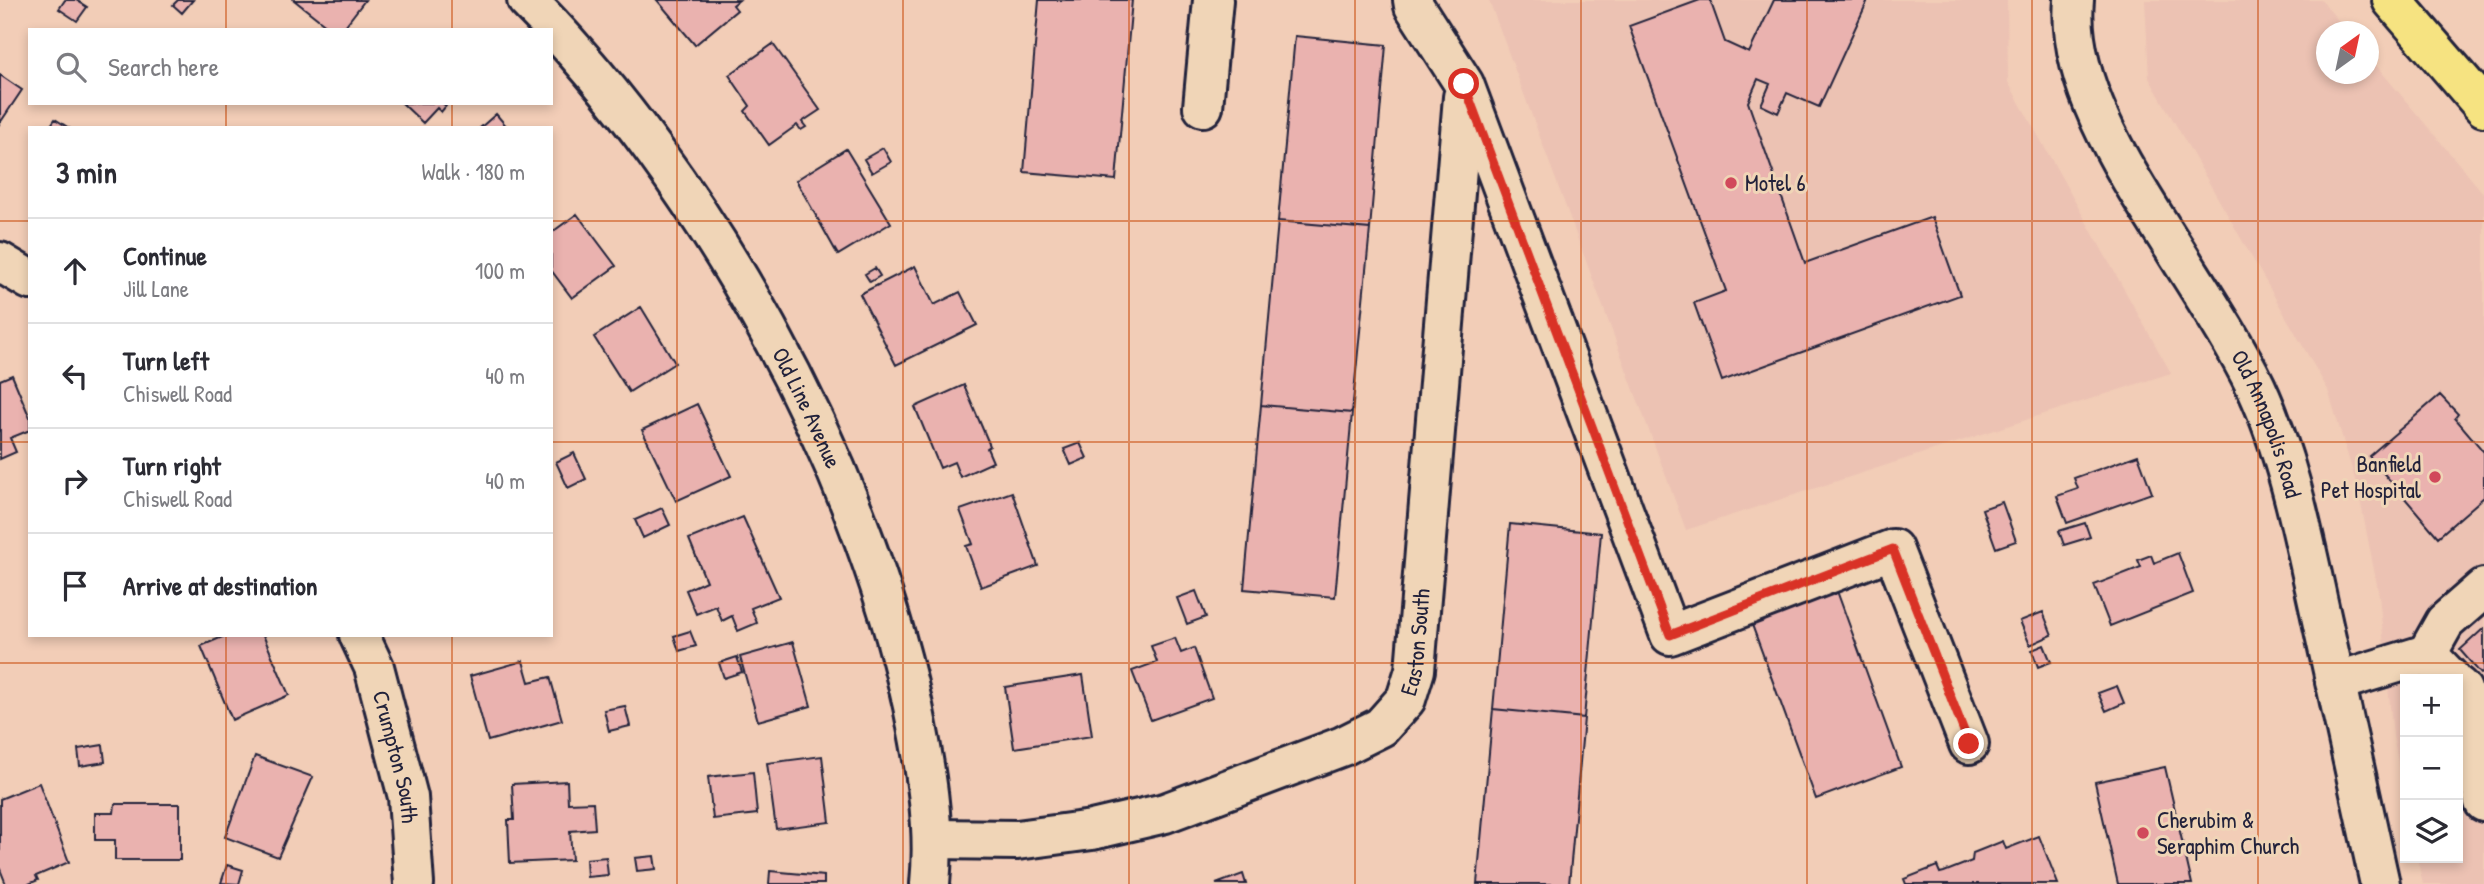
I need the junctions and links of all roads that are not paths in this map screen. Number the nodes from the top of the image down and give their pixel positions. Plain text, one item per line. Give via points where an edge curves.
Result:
1 (527, 0) edge
2 (1213, 0) edge
3 (1413, 0) edge
4 (2074, 0) edge
5 (2392, 0) edge
6 (551, 28) edge
7 (553, 30) edge
8 (1464, 84) junction
9 (1203, 107) dead end
10 (2484, 107) edge
11 (0, 262) edge
12 (28, 279) edge
13 (2484, 589) edge
14 (360, 637) edge
15 (2439, 667) edge
16 (2335, 682) junction
17 (2463, 695) edge
18 (1969, 744) dead end
19 (2484, 802) edge
20 (934, 839) junction
21 (414, 884) edge
22 (930, 884) edge
23 (2381, 884) edge

1 - 6 street, Old Line Avenue
2 - 9 street
3 - 8 street
4 - 16 street, Old Annapolis Road via 2087,92 2125,170 2256,388 2300,523
5 - 10 main road
7 - 20 street, Old Line Avenue via 642,133 713,238 795,381 857,520 899,642 922,747
8 - 18 street via 1670,635 1893,549
8 - 20 street, Easton South via 1415,670 1406,699 1381,726 1343,746 1165,813 1092,830 1017,840
11 - 12 street
13 - 15 street via 2445,622
14 - 21 street, Crumpton South via 374,667 408,797
15 - 16 street
16 - 23 street, Old Annapolis Road
17 - 19 street
20 - 22 street, Old Line Avenue

